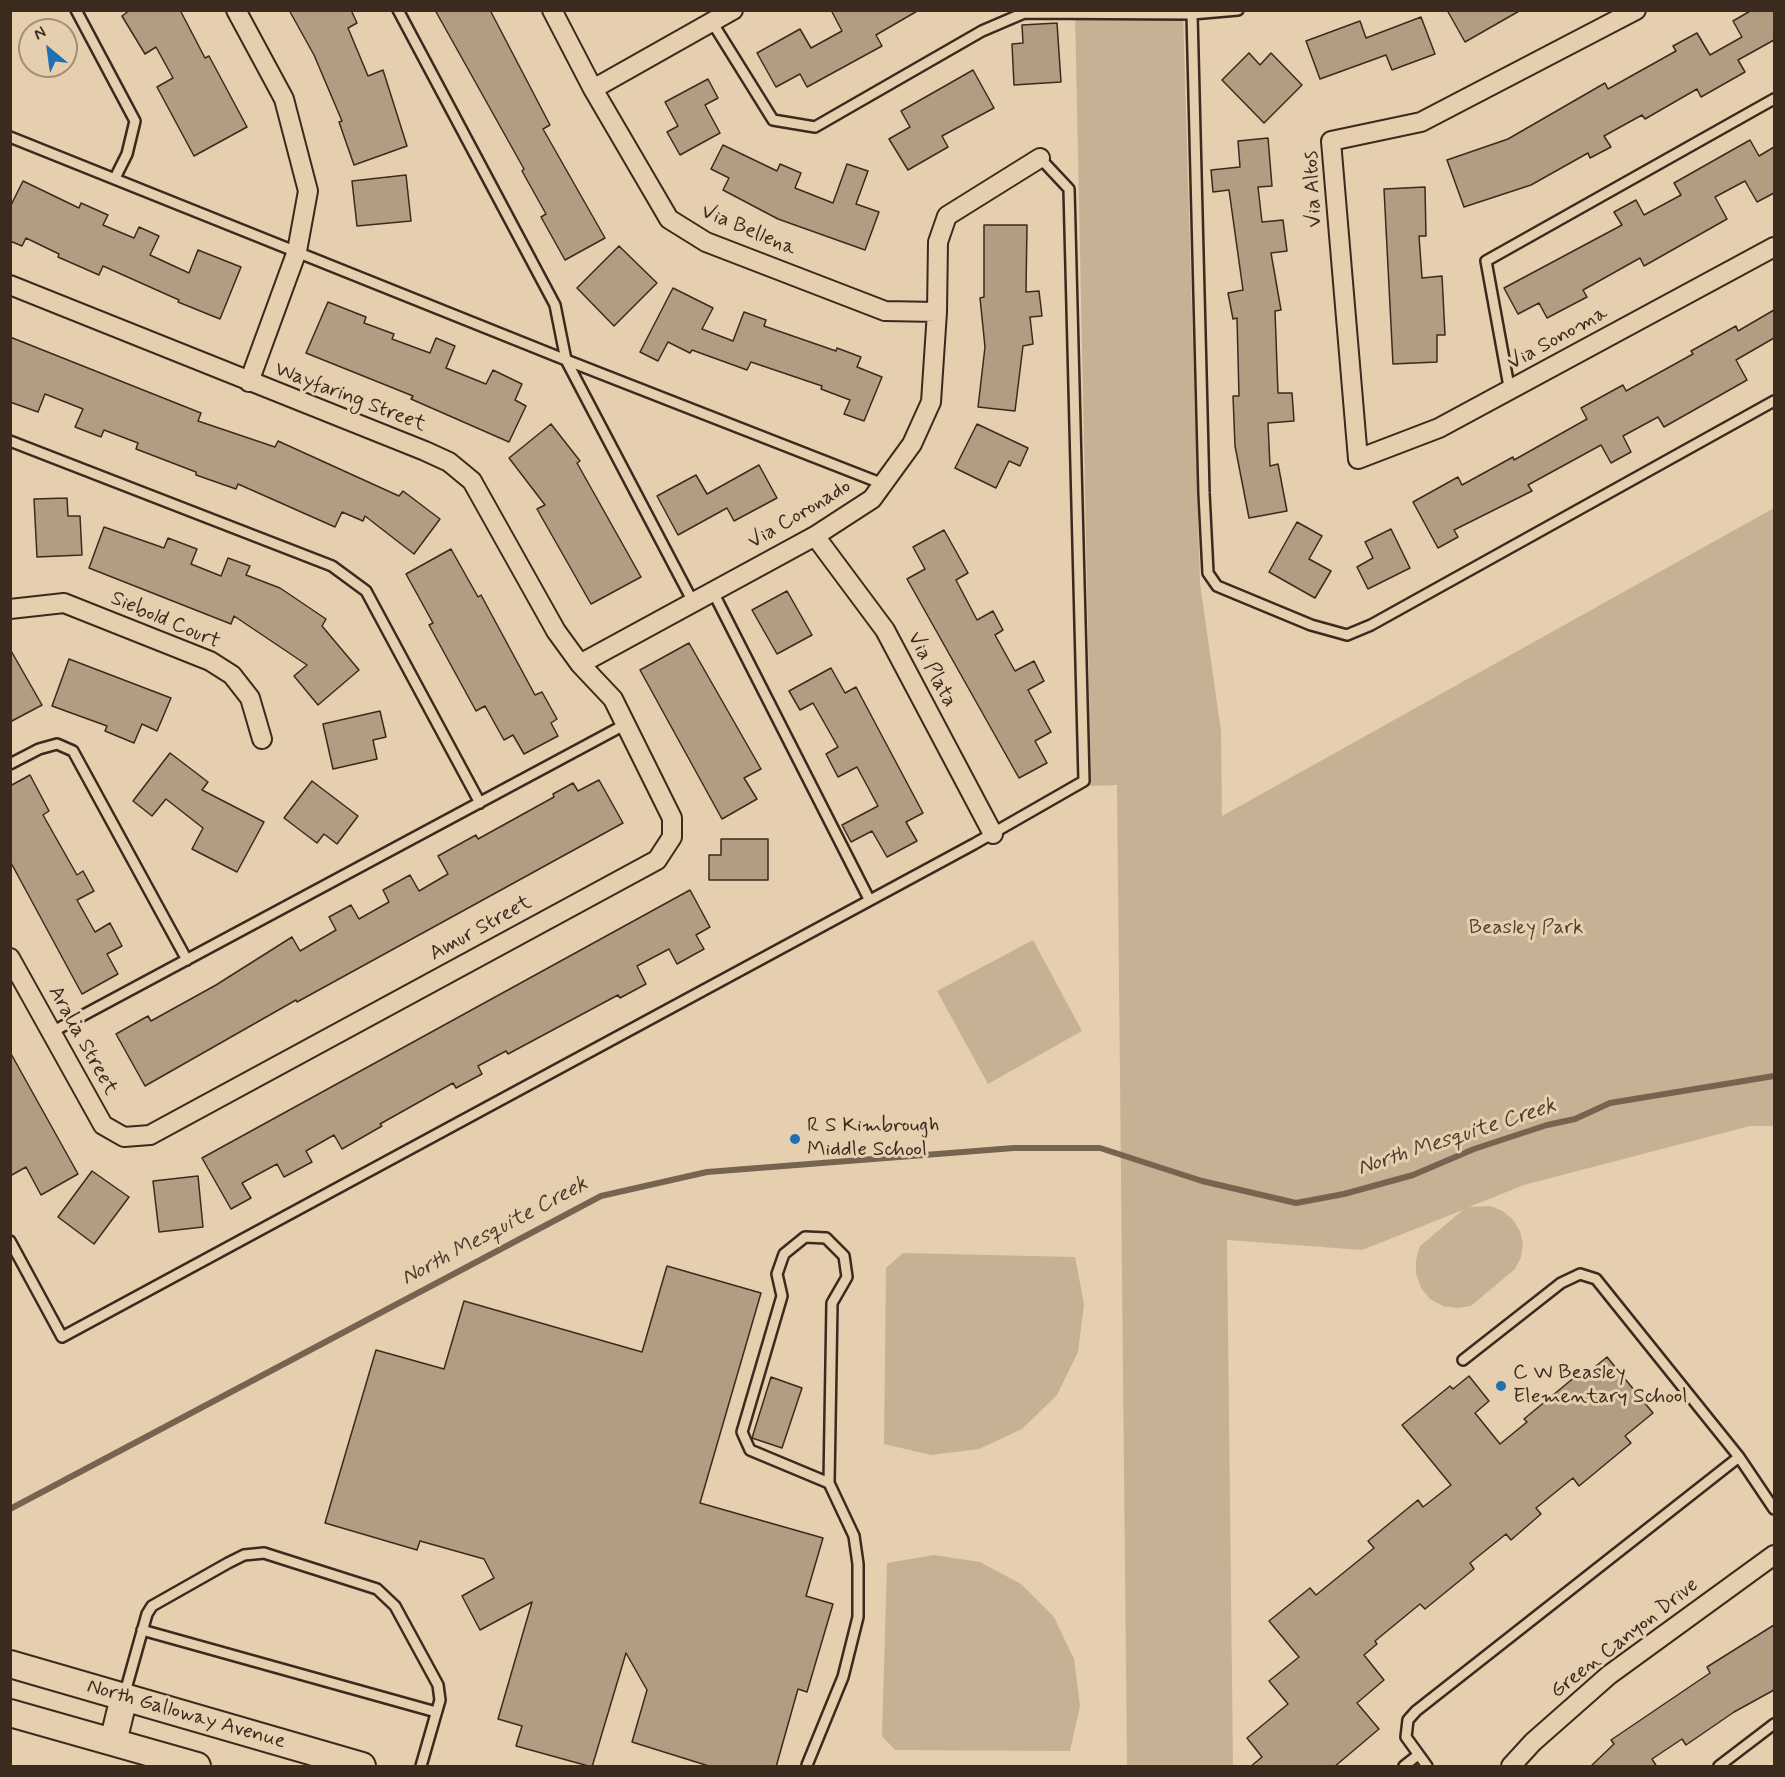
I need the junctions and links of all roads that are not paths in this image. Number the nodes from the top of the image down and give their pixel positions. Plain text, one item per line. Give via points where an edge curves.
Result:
1 (76, 10) edge
2 (236, 10) edge
3 (398, 10) edge
4 (552, 10) edge
5 (733, 10) edge
6 (1238, 10) edge
7 (1636, 10) edge
8 (1192, 14) junction
9 (712, 22) junction
10 (593, 88) junction
11 (1774, 99) edge
12 (10, 137) edge
13 (1040, 158) joint
14 (115, 178) junction
15 (1774, 247) edge
16 (297, 250) junction
17 (10, 285) edge
18 (937, 312) junction
19 (566, 360) junction
20 (249, 382) junction
21 (1510, 392) junction
22 (1774, 401) edge
23 (12, 443) edge
24 (1358, 459) joint
25 (883, 484) junction
26 (815, 536) junction
27 (712, 592) junction
28 (693, 602) junction
29 (10, 609) edge
30 (580, 664) junction
31 (626, 724) junction
32 (262, 739) dead end
33 (10, 764) edge
34 (480, 803) junction
35 (993, 834) junction
36 (869, 899) junction
37 (10, 958) edge
38 (187, 960) junction
39 (50, 1033) junction
40 (124, 1137) joint
41 (10, 1241) edge
42 (1463, 1360) dead end
43 (1739, 1457) junction
44 (829, 1484) junction
45 (1774, 1509) edge
46 (1774, 1555) edge
47 (142, 1630) junction
48 (10, 1664) edge
49 (124, 1697) junction
50 (436, 1712) junction
51 (10, 1713) edge
52 (1774, 1724) edge
53 (113, 1742) junction
54 (1418, 1755) junction
55 (809, 1766) edge
56 (197, 1767) edge
57 (362, 1767) edge
58 (421, 1767) edge
59 (1404, 1767) edge
60 (1427, 1767) edge
61 (1511, 1767) edge
62 (1719, 1767) edge

1 - 14 lane via 135,120 127,154
2 - 16 street via 284,99 308,191
3 - 19 lane via 555,305
4 - 10 street, Via Bellena
5 - 9 street
6 - 8 lane
7 - 24 street, Via Altos via 1421,122 1331,141
8 - 9 lane via 1024,13 982,31 815,127 773,120
8 - 22 lane via 1204,494 1208,573 1217,586 1311,625 1347,635
9 - 10 street
10 - 18 street, Via Bellena via 669,219 706,242 885,311
11 - 21 lane via 1486,261
12 - 14 lane
13 - 18 street, Via Coronado via 948,216 938,242
13 - 35 lane via 1070,189 1084,781
14 - 16 lane
15 - 21 street, Via Sonoma
16 - 19 lane
16 - 20 street
17 - 20 street, Wayfaring Street
18 - 25 street, Via Coronado via 931,402 912,444
19 - 25 lane
19 - 28 lane
20 - 30 street, Wayfaring Street via 425,451 449,462 472,481 556,631
21 - 24 street, Via Sonoma via 1439,428
23 - 34 lane via 332,566 366,591
25 - 26 street, Via Coronado via 872,499
26 - 27 street, Via Coronado
26 - 35 street, Via Plata via 885,630
27 - 28 street, Via Coronado
27 - 36 lane
28 - 30 street, Via Coronado
29 - 32 street, Siebold Court via 64,603 210,661 232,675 250,698
30 - 31 street, Amur Street via 613,699
31 - 34 lane
31 - 40 street, Amur Street via 672,818 672,837 657,860 150,1135
33 - 38 lane via 57,744 73,751
34 - 38 lane
35 - 36 lane
36 - 41 lane via 62,1337
37 - 39 street, Aralia Street
38 - 39 lane
39 - 40 street, Aralia Street via 103,1125
42 - 43 lane via 1561,1283 1580,1274 1596,1279
43 - 45 lane
43 - 54 lane via 1416,1711 1405,1730
44 - 44 lane via 832,1303 848,1277 844,1256 826,1238 805,1237 784,1254 777,1274 782,1296 742,1432 750,1450
44 - 55 lane via 854,1536 858,1617 843,1677
46 - 61 street, Green Canyon Drive via 1610,1675 1533,1742
47 - 49 lane
47 - 50 lane
47 - 50 lane via 152,1606 244,1555 264,1553 384,1594 395,1606 438,1685 440,1700
48 - 49 main road, North Galloway Avenue
49 - 53 main road
49 - 57 main road, North Galloway Avenue
50 - 58 lane
51 - 53 main road
52 - 62 lane
53 - 56 main road
54 - 59 lane
54 - 60 lane

